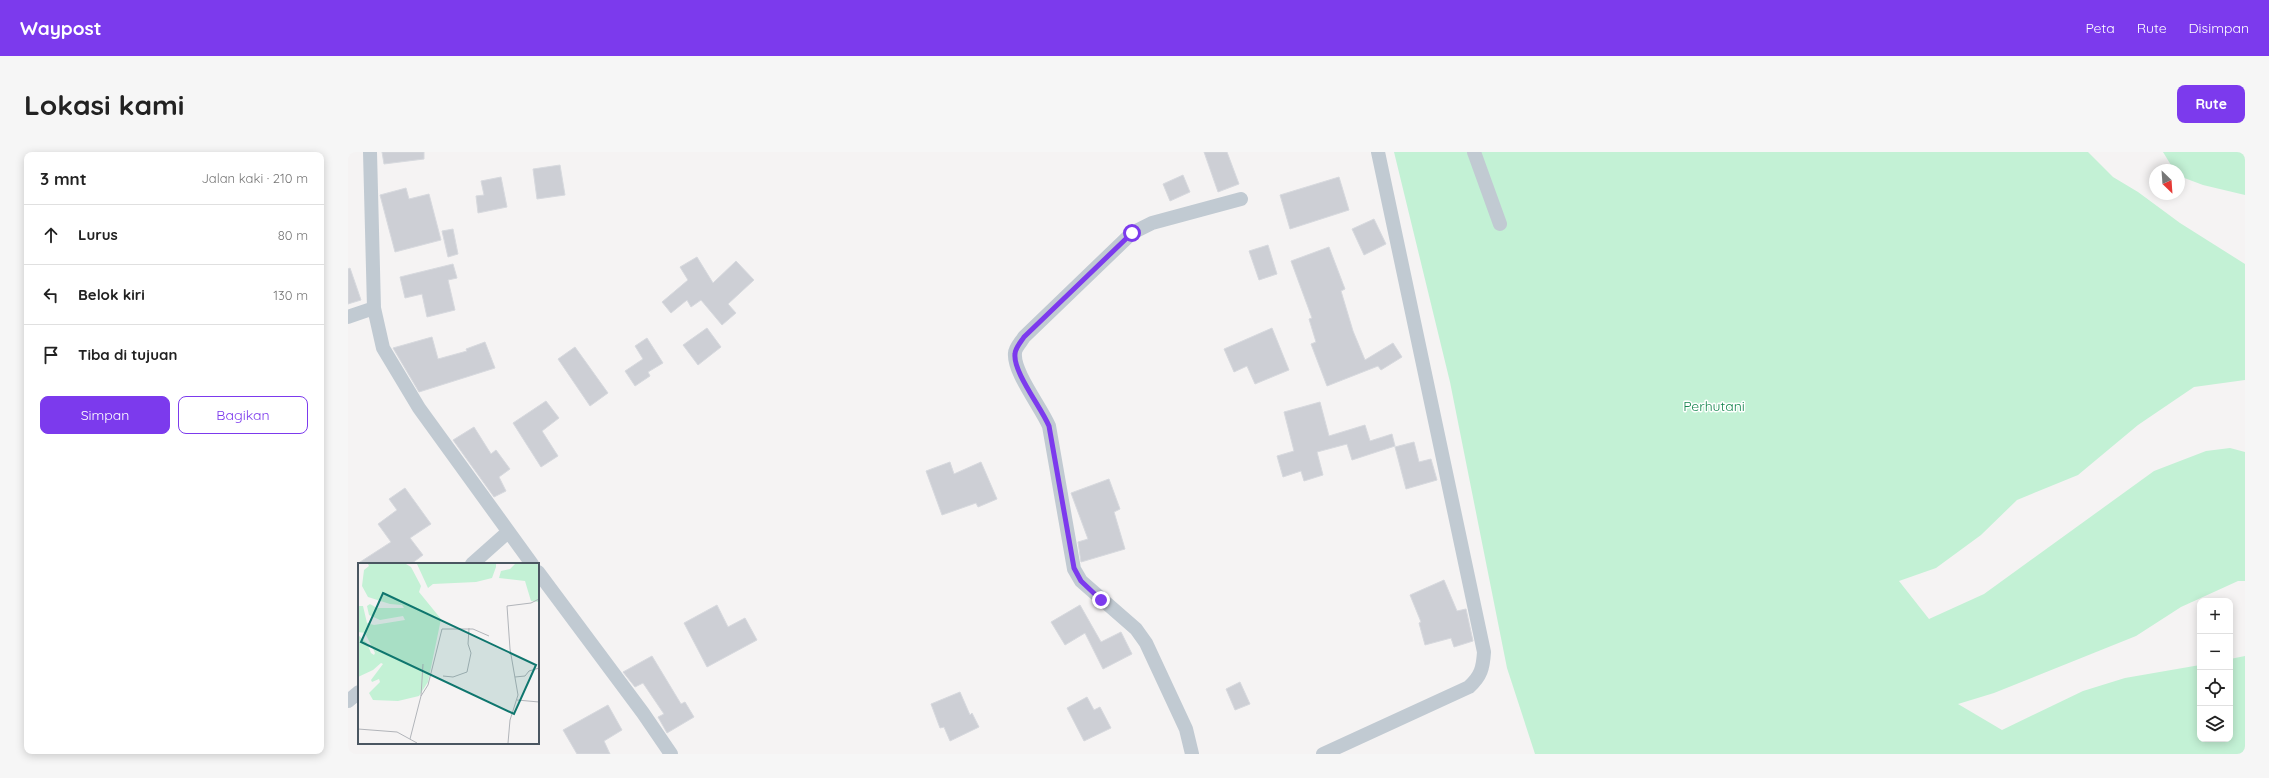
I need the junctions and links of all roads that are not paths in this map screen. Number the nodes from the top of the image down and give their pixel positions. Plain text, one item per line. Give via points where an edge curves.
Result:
1 (370, 152) edge
2 (1378, 152) edge
3 (1474, 152) edge
4 (1241, 199) dead end
5 (1500, 224) dead end
6 (374, 308) junction
7 (348, 317) edge
8 (508, 532) junction
9 (473, 563) edge
10 (531, 563) edge
11 (539, 573) edge
12 (358, 693) edge
13 (348, 701) edge
14 (671, 754) edge
15 (1192, 754) edge
16 (1323, 754) edge

1 - 6 street
2 - 16 street via 1482,644 1484,666 1480,677 1469,688
3 - 5 street
4 - 15 street via 1152,223 1132,233 1024,337 1015,352 1016,370 1042,410 1049,426 1074,568 1081,581 1136,629 1146,642 1186,729
6 - 7 street
6 - 8 street via 383,348 390,362 419,408
8 - 9 street
8 - 10 street
11 - 14 street
12 - 13 street

